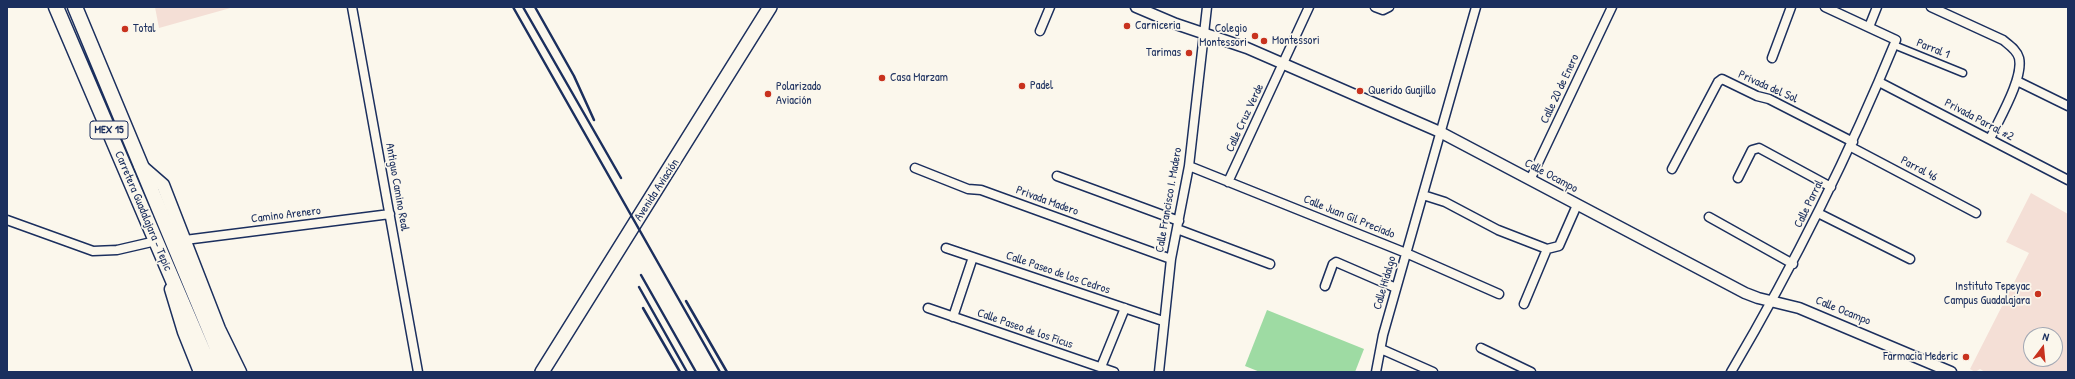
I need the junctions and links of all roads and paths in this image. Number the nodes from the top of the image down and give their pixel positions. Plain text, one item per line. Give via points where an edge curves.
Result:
1 (56, 7) edge
2 (75, 7) edge
3 (352, 7) edge
4 (770, 7) edge
5 (1050, 7) edge
6 (1136, 7) edge
7 (1207, 7) edge
8 (1309, 7) edge
9 (1375, 7) edge
10 (1389, 7) edge
11 (1476, 7) edge
12 (1612, 7) edge
13 (1791, 7) edge
14 (1825, 7) edge
15 (1877, 7) edge
16 (1930, 7) edge
17 (1869, 28) junction
18 (1040, 31) dead end
19 (1205, 33) junction
20 (1895, 43) junction
21 (1772, 58) dead end
22 (1283, 63) junction
23 (1963, 73) dead end
24 (2017, 81) junction
25 (1879, 82) junction
26 (2068, 106) edge
27 (1440, 132) junction
28 (1990, 139) junction
29 (1852, 144) junction
30 (140, 165) junction
31 (1189, 166) junction
32 (914, 168) dead end
33 (1672, 169) dead end
34 (1057, 176) dead end
35 (1738, 178) dead end
36 (1530, 180) junction
37 (2068, 180) edge
38 (1228, 182) junction
39 (1831, 187) junction
40 (1423, 195) junction
41 (1577, 205) junction
42 (1818, 212) junction
43 (1976, 213) dead end
44 (390, 214) junction
45 (1709, 217) dead end
46 (7, 220) edge
47 (1179, 221) junction
48 (1177, 229) junction
49 (185, 240) junction
50 (158, 247) junction
51 (946, 248) dead end
52 (1547, 249) junction
53 (1406, 253) junction
54 (973, 257) junction
55 (1171, 259) junction
56 (1910, 259) dead end
57 (1270, 264) dead end
58 (1793, 264) junction
59 (1325, 286) dead end
60 (1396, 288) junction
61 (1499, 294) dead end
62 (1772, 302) junction
63 (1524, 304) dead end
64 (928, 308) dead end
65 (1125, 308) junction
66 (953, 317) junction
67 (1163, 321) junction
68 (1481, 348) dead end
69 (1380, 349) junction
70 (1101, 368) junction
71 (200, 372) edge
72 (212, 372) edge
73 (227, 372) edge
74 (240, 372) edge
75 (418, 372) edge
76 (542, 372) edge
77 (1114, 372) edge
78 (1159, 372) edge
79 (1376, 372) edge
80 (1433, 372) edge
81 (1531, 372) edge
82 (1732, 372) edge
83 (1951, 372) edge

1 - 50 highway, Carretera Guadalajara - Tepic / MEX 15
2 - 30 highway, Carretera Guadalajara - Tepic / MEX 15
3 - 44 street, Antiguo Camino Real
4 - 76 main road, Avenida Aviación
5 - 18 street
6 - 19 street, Calle Ocampo
7 - 19 street, Calle Francisco I. Madero
8 - 22 street, Calle Cruz Verde
9 - 10 street via 1383,10
11 - 27 street, Calle Hidalgo
12 - 36 street, Calle 20 de Enero
13 - 21 street
14 - 17 street
15 - 17 street
16 - 24 street via 2003,40 2013,48 2019,58
17 - 20 street
19 - 22 street, Calle Ocampo
19 - 31 street, Calle Francisco I. Madero
20 - 23 street, Parral 1
20 - 25 street, Calle Parral
22 - 27 street, Calle Ocampo
22 - 38 street, Calle Cruz Verde
24 - 26 street
24 - 28 street
25 - 28 street, Privada Parral #2
25 - 29 street, Calle Parral
27 - 36 street, Calle Ocampo
27 - 40 street, Calle Hidalgo
28 - 37 street, Privada Parral #2
29 - 33 street, Privada del Sol via 1769,99 1722,79 1718,82
29 - 39 street, Calle Parral
29 - 43 street, Parral 46
30 - 49 main road via 163,185
30 - 73 highway, Carretera Guadalajara - Tepic / MEX 15
31 - 38 street, Calle Juan Gil Preciado
31 - 47 street, Calle Francisco I. Madero
32 - 55 street, Privada Madero
34 - 47 street
35 - 39 street via 1755,148
36 - 41 street, Calle Ocampo
38 - 53 street, Calle Juan Gil Preciado
39 - 42 street, Calle Parral
40 - 52 street via 1445,202 1498,230
40 - 53 street, Calle Hidalgo
41 - 52 street via 1559,246
41 - 62 street, Calle Ocampo via 1745,293
42 - 56 street
42 - 58 street, Calle Parral
44 - 49 street, Camino Arenero
44 - 75 street, Antiguo Camino Real
45 - 58 street
46 - 50 street via 93,251
47 - 48 street, Calle Francisco I. Madero
48 - 55 street, Calle Francisco I. Madero
48 - 57 street
49 - 74 main road via 219,329
50 - 71 main road via 184,332
50 - 72 highway, Carretera Guadalajara - Tepic / MEX 15
51 - 54 street, Calle Paseo de los Cedros
52 - 63 street
53 - 60 street, Calle Hidalgo
53 - 61 street, Calle Juan Gil Preciado
54 - 65 street, Calle Paseo de los Cedros
54 - 66 street
55 - 67 street, Calle Francisco I. Madero
58 - 62 street, Calle Parral
59 - 60 street via 1333,264 1340,263
60 - 69 street, Calle Hidalgo
62 - 82 street, Calle Parral
62 - 83 street, Calle Ocampo via 1799,308
64 - 66 street, Calle Paseo de los Ficus
65 - 67 street, Calle Paseo de los Cedros
65 - 70 street
66 - 70 street, Calle Paseo de los Ficus
67 - 78 street, Calle Francisco I. Madero
68 - 81 street
69 - 79 street, Calle Hidalgo
69 - 80 street
70 - 77 street, Calle Paseo de los Ficus

